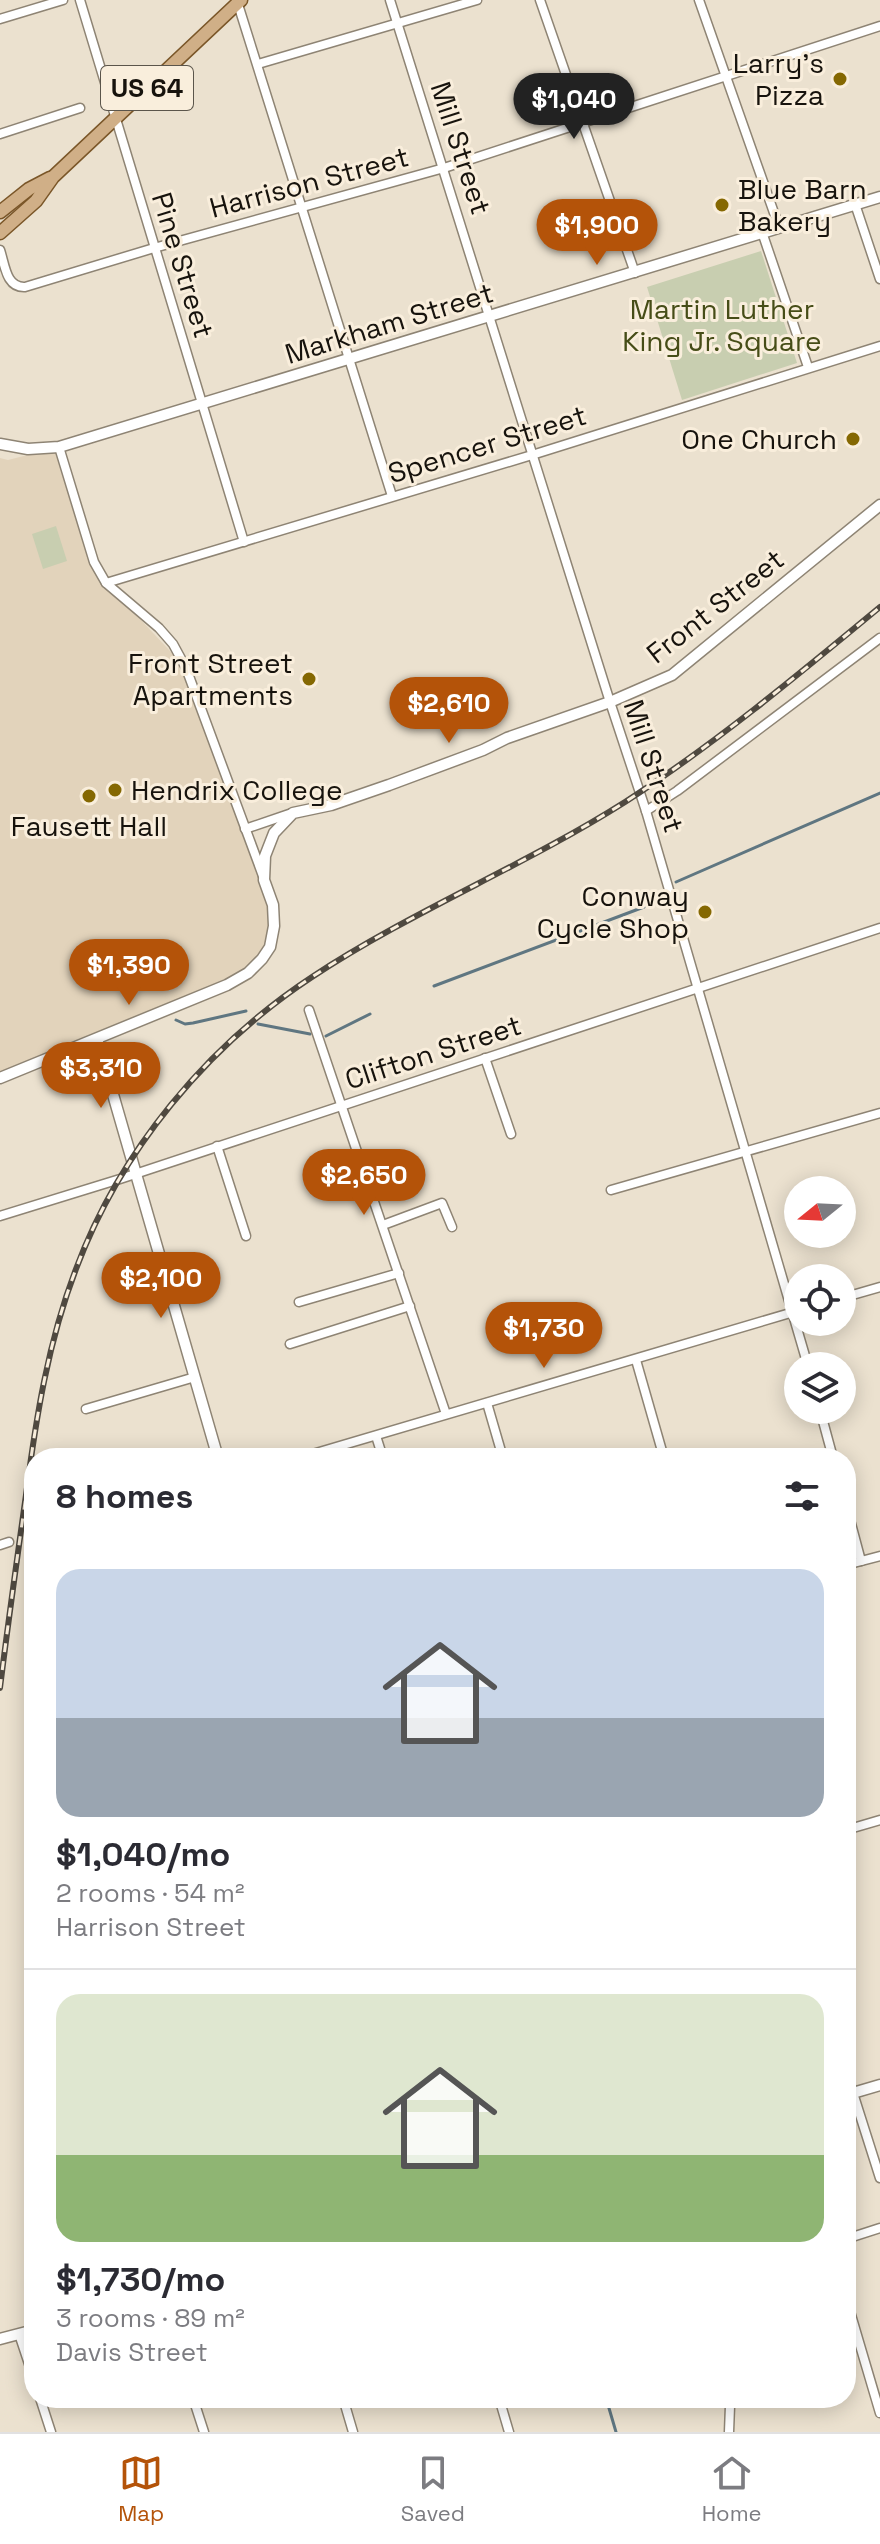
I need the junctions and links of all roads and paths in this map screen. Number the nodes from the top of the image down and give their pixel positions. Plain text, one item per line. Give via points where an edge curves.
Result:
1 (63, 0) edge
2 (80, 0) edge
3 (390, 0) edge
4 (477, 0) edge
5 (540, 0) edge
6 (699, 0) edge
7 (239, 1) edge
8 (0, 19) edge
9 (398, 24) junction
10 (880, 26) edge
11 (258, 64) junction
12 (726, 77) junction
13 (80, 108) dead end
14 (117, 115) junction
15 (585, 124) junction
16 (0, 134) edge
17 (444, 168) junction
18 (53, 177) junction
19 (880, 197) edge
20 (855, 204) junction
21 (302, 207) junction
22 (0, 212) edge
23 (779, 227) junction
24 (762, 232) junction
25 (0, 233) edge
26 (154, 248) junction
27 (0, 250) edge
28 (635, 273) junction
29 (880, 279) edge
30 (491, 317) junction
31 (880, 346) edge
32 (350, 359) junction
33 (808, 367) junction
34 (202, 406) junction
35 (0, 444) edge
36 (59, 447) junction
37 (532, 455) junction
38 (392, 496) junction
39 (880, 505) edge
40 (244, 542) junction
41 (106, 583) junction
42 (880, 638) edge
43 (610, 702) junction
44 (646, 811) junction
45 (293, 813) junction
46 (245, 829) junction
47 (264, 880) junction
48 (880, 928) edge
49 (697, 987) junction
50 (309, 1010) dead end
51 (97, 1039) junction
52 (485, 1058) junction
53 (0, 1078) edge
54 (343, 1105) junction
55 (880, 1113) edge
56 (511, 1134) dead end
57 (217, 1146) junction
58 (747, 1152) junction
59 (137, 1173) junction
60 (611, 1190) dead end
61 (0, 1216) edge
62 (383, 1225) junction
63 (452, 1227) dead end
64 (246, 1236) dead end
65 (399, 1273) junction
66 (784, 1273) edge
67 (880, 1287) edge
68 (856, 1294) edge
69 (299, 1302) dead end
70 (410, 1306) junction
71 (784, 1316) edge
72 (290, 1344) dead end
73 (636, 1360) junction
74 (195, 1377) junction
75 (487, 1403) junction
76 (86, 1409) dead end
77 (446, 1414) junction
78 (824, 1424) edge
79 (376, 1436) junction
80 (215, 1448) edge
81 (334, 1448) edge
82 (380, 1448) edge
83 (500, 1448) edge
84 (661, 1448) edge
85 (830, 1448) edge
86 (856, 1542) edge
87 (880, 1556) edge
88 (861, 1561) junction
89 (856, 1562) edge
90 (880, 1820) edge
91 (856, 1827) edge
92 (880, 2085) edge
93 (856, 2092) edge
94 (856, 2113) edge
95 (880, 2178) edge
96 (880, 2228) edge
97 (856, 2236) edge
98 (856, 2332) edge
99 (24, 2333) edge
100 (19, 2334) junction
101 (0, 2339) edge
102 (24, 2349) edge
103 (43, 2408) edge
104 (196, 2408) edge
105 (346, 2408) edge
106 (502, 2408) edge
107 (730, 2408) edge
108 (880, 2413) edge
109 (51, 2432) edge
110 (204, 2432) edge
111 (353, 2432) edge
112 (509, 2432) edge
113 (729, 2432) edge

1 - 8 street
2 - 14 street, Pine Street
3 - 9 street, Mill Street
4 - 9 street
5 - 15 street
6 - 12 street
7 - 11 street
7 - 14 main road, US 64
9 - 11 street
9 - 17 street, Mill Street
10 - 12 street, Harrison Street
11 - 21 street
12 - 15 street, Harrison Street
12 - 23 street
13 - 16 street
14 - 18 main road, US 64
14 - 26 street, Pine Street
15 - 17 street, Harrison Street
15 - 28 street
17 - 21 street, Harrison Street
17 - 30 street, Mill Street
18 - 22 main road, US 64
18 - 25 main road, US 64 via 36,201
19 - 20 street, Markham Street
20 - 23 street, Markham Street
20 - 29 street
21 - 26 street, Harrison Street
21 - 32 street
23 - 24 street, Markham Street
24 - 28 street, Markham Street
24 - 33 street
26 - 27 street, Harrison Street via 22,288 10,282
26 - 34 street, Pine Street
28 - 30 street, Markham Street
30 - 32 street, Markham Street
30 - 37 street, Mill Street
31 - 33 street, Spencer Street
32 - 34 street, Markham Street
32 - 38 street
33 - 37 street, Spencer Street
34 - 36 street, Markham Street
34 - 40 street, Pine Street
35 - 36 street, Markham Street
36 - 41 street via 94,562
37 - 38 street, Spencer Street
37 - 43 street, Mill Street
38 - 40 street, Spencer Street
39 - 43 street, Front Street via 691,662
40 - 41 street, Spencer Street
41 - 46 street via 173,644
42 - 44 street
43 - 44 street, Mill Street
43 - 45 street, Front Street via 360,795
44 - 49 street, Mill Street
45 - 46 street, Front Street
45 - 47 street via 271,838
46 - 47 street
47 - 51 street via 274,926 270,947 248,973
48 - 49 street, Clifton Street
49 - 52 street, Clifton Street
49 - 58 street, Mill Street
50 - 54 street
51 - 53 street
51 - 59 street
52 - 54 street, Clifton Street
52 - 56 street
54 - 57 street, Clifton Street
54 - 62 street
55 - 58 street
57 - 59 street, Clifton Street
57 - 64 street
58 - 60 street
58 - 66 street, Mill Street
59 - 61 street, Clifton Street
59 - 74 street
62 - 63 street via 442,1203
62 - 65 street
65 - 69 street
65 - 70 street
67 - 68 street
70 - 72 street
70 - 77 street
71 - 73 street
73 - 75 street
73 - 84 street
74 - 76 street
74 - 80 street
75 - 77 street
75 - 83 street
77 - 79 street
78 - 85 street
79 - 81 street
79 - 82 street
86 - 88 street
87 - 88 street
88 - 89 street
90 - 91 street
92 - 93 street
94 - 95 street
96 - 97 street
98 - 108 street
99 - 100 street
100 - 101 street
100 - 102 street
103 - 109 street
104 - 110 street
105 - 111 street
106 - 112 street
107 - 113 street

